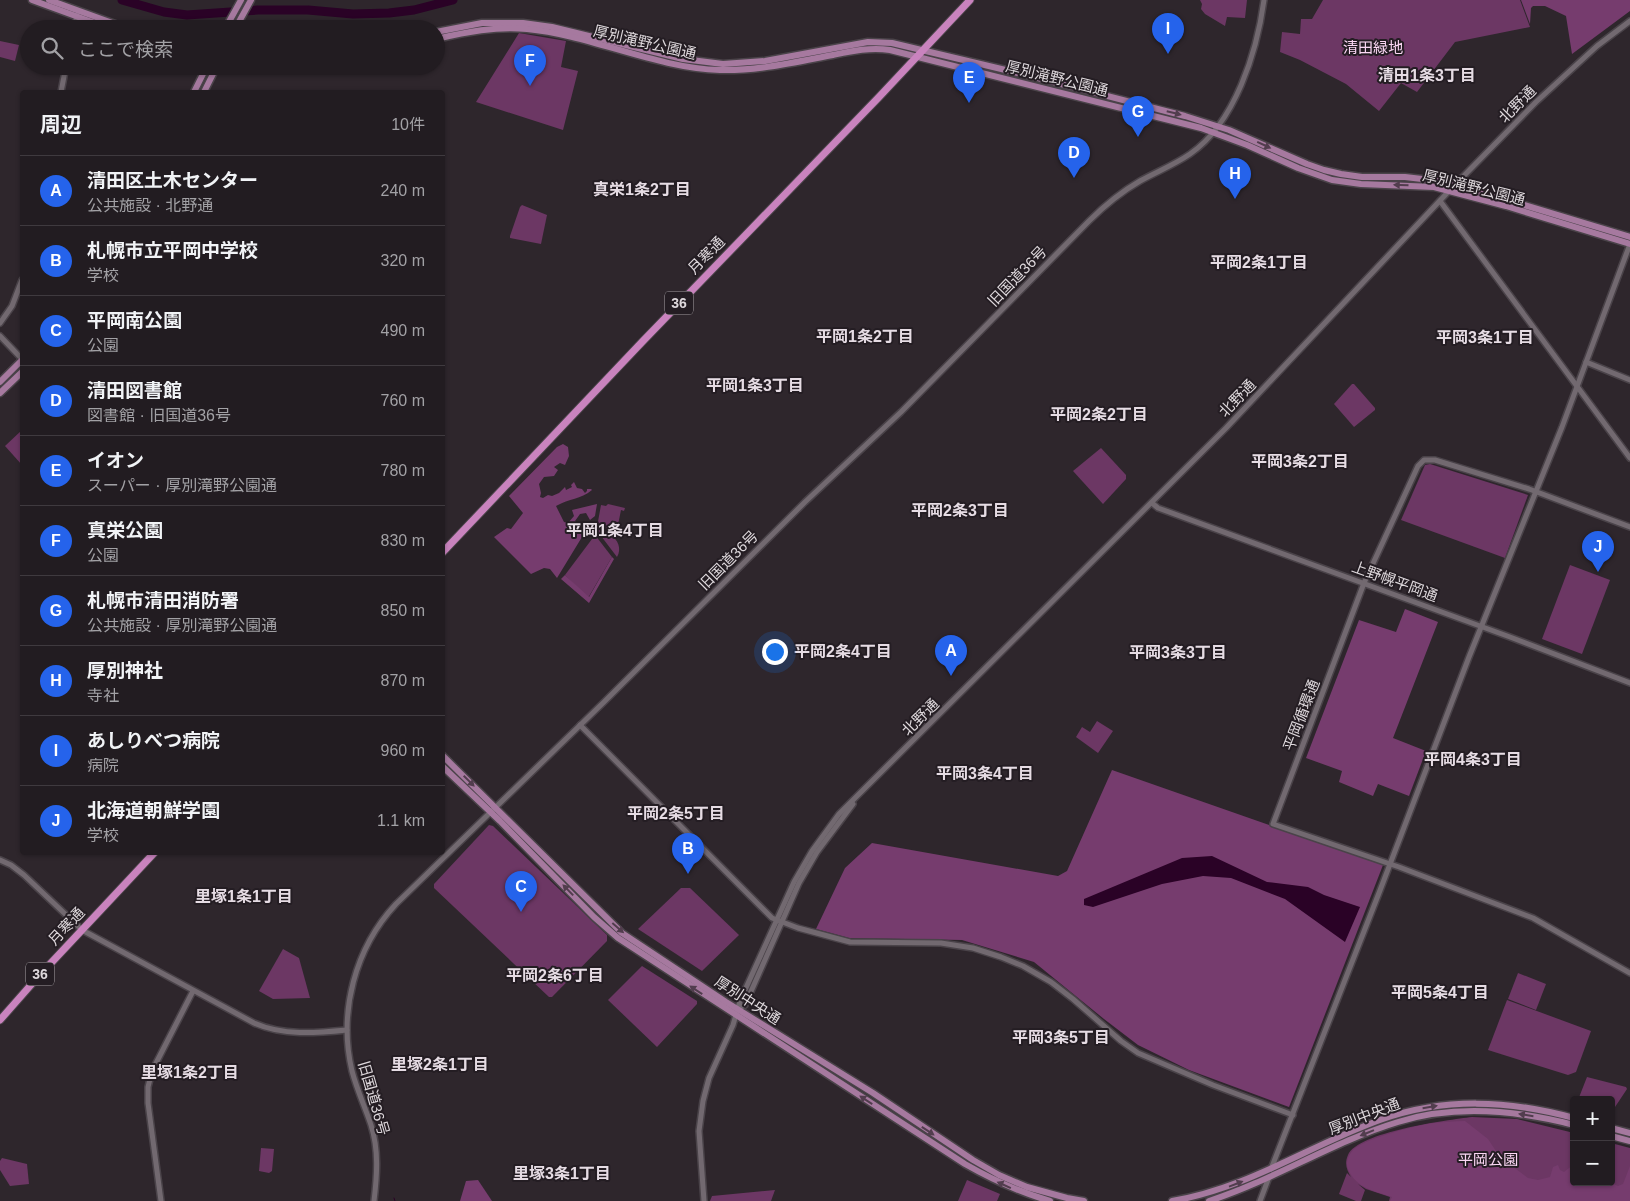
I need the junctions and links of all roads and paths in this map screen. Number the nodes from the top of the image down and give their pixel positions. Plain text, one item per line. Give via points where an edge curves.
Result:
1 (32, 0) edge
2 (49, 0) edge
3 (251, 0) edge
4 (970, 0) edge
5 (1264, 0) edge
6 (241, 1) edge
7 (78, 14) junction
8 (76, 20) edge
9 (91, 20) edge
10 (98, 20) edge
11 (230, 20) edge
12 (240, 20) edge
13 (1630, 21) edge
14 (445, 30) edge
15 (445, 37) edge
16 (920, 53) junction
17 (64, 75) edge
18 (202, 75) edge
19 (212, 75) edge
20 (61, 90) edge
21 (195, 90) edge
22 (205, 90) edge
23 (1216, 129) junction
24 (1456, 185) junction
25 (1450, 191) junction
26 (1440, 201) junction
27 (1604, 232) junction
28 (1630, 236) edge
29 (1630, 244) edge
30 (20, 285) edge
31 (0, 323) edge
32 (0, 336) edge
33 (20, 357) edge
34 (20, 361) edge
35 (1586, 362) junction
36 (20, 374) edge
37 (1630, 380) edge
38 (0, 382) edge
39 (1576, 386) junction
40 (0, 394) edge
41 (1630, 458) edge
42 (1534, 491) junction
43 (1152, 503) junction
44 (1630, 527) edge
45 (445, 549) edge
46 (1364, 582) junction
47 (1481, 626) junction
48 (1630, 683) edge
49 (580, 725) junction
50 (445, 758) edge
51 (445, 769) edge
52 (494, 810) junction
53 (152, 855) edge
54 (0, 860) edge
55 (1390, 864) junction
56 (779, 921) junction
57 (82, 930) junction
58 (1630, 973) edge
59 (193, 991) junction
60 (738, 1012) junction
61 (0, 1020) edge
62 (347, 1030) junction
63 (1293, 1115) junction
64 (1570, 1117) edge
65 (1570, 1124) edge
66 (1615, 1129) edge
67 (1630, 1133) edge
68 (1615, 1137) edge
69 (1630, 1141) edge
70 (1271, 1170) junction
71 (1268, 1178) junction
72 (161, 1201) edge
73 (374, 1201) edge
74 (704, 1201) edge
75 (1050, 1201) edge
76 (1084, 1201) edge
77 (1172, 1201) edge
78 (1209, 1201) edge
79 (1260, 1201) edge

1 - 7 main road
2 - 7 main road
3 - 12 main road
4 - 16 highway, 月寒通 / 36
5 - 23 street, 旧国道36号 via 1246,71 1232,106
6 - 11 main road
7 - 8 street
7 - 9 main road
7 - 10 main road
13 - 24 street, 北野通 via 1560,79
14 - 16 main road, 厚別滝野公園通 via 482,23 530,23 683,59 723,64 868,42 892,43
15 - 16 main road, 厚別滝野公園通 via 496,28 526,29 675,64 718,70 766,67 868,49
16 - 23 main road, 厚別滝野公園通 via 1185,116
16 - 45 highway, 月寒通 / 36
17 - 20 street
18 - 21 main road
19 - 22 main road
23 -> 24 main road, 厚別滝野公園通 via 1244,136 1307,164 1341,174 1418,178
25 -> 23 main road, 厚別滝野公園通 via 1332,180 1298,168
23 - 49 street, 旧国道36号 via 1188,155 1119,194 1089,220 901,412 805,502
24 - 25 street, 北野通
24 - 27 main road, 厚別滝野公園通
25 - 26 street, 北野通
25 - 27 main road, 厚別滝野公園通
26 - 39 street
26 - 43 street, 北野通
27 - 28 main road, 厚別滝野公園通
27 - 29 main road, 厚別滝野公園通
29 - 35 street
30 - 31 street via 12,306
32 - 33 street
34 - 38 main road
35 - 37 street
35 - 39 street
36 - 40 main road
39 - 41 street
39 - 42 street
42 - 44 street, 平岡循環通
42 - 46 street, 平岡循環通 via 1435,460 1424,460 1418,466
42 - 47 street
43 - 46 street, 上野幌平岡通 via 1177,515
43 - 56 street, 北野通 via 839,814 794,882
46 - 47 street, 上野幌平岡通
46 - 55 street, 平岡循環通 via 1273,824
47 - 48 street, 上野幌平岡通
47 - 55 street
49 - 52 street, 旧国道36号
49 - 56 street via 772,918
50 -> 52 main road, 厚別中央通
51 - 52 main road, 厚別中央通
52 - 60 main road, 厚別中央通 via 622,932
52 - 62 street, 旧国道36号 via 396,904 374,932 356,971
53 - 57 highway, 月寒通 / 36
54 - 57 street via 24,875
55 - 58 street, 平岡循環通 via 1533,918
55 - 63 street
56 - 60 street, 北野通 via 745,1005
56 - 63 street via 850,942 941,942 1001,957 1052,982 1138,1054
57 - 59 street
57 - 61 highway, 月寒通 / 36
59 - 62 street via 266,1028 296,1032
59 - 72 street via 154,1066 148,1087
60 - 74 street, 北野通 via 709,1078 701,1116 699,1146
75 -> 60 main road, 厚別中央通 via 1023,1193 965,1164
60 -> 76 main road, 厚別中央通 via 873,1093 999,1175 1027,1187
62 - 73 street, 旧国道36号 via 352,1071 374,1139 377,1167
63 - 70 street
70 -> 64 main road, 厚別中央通 via 1380,1120 1427,1107 1501,1104
65 -> 71 main road, 厚別中央通 via 1502,1112 1460,1111 1428,1115 1366,1133
66 - 67 main road
68 - 69 main road
70 - 71 street
77 -> 70 main road, 厚別中央通 via 1209,1193
71 - 78 main road, 厚別中央通
71 - 79 street

